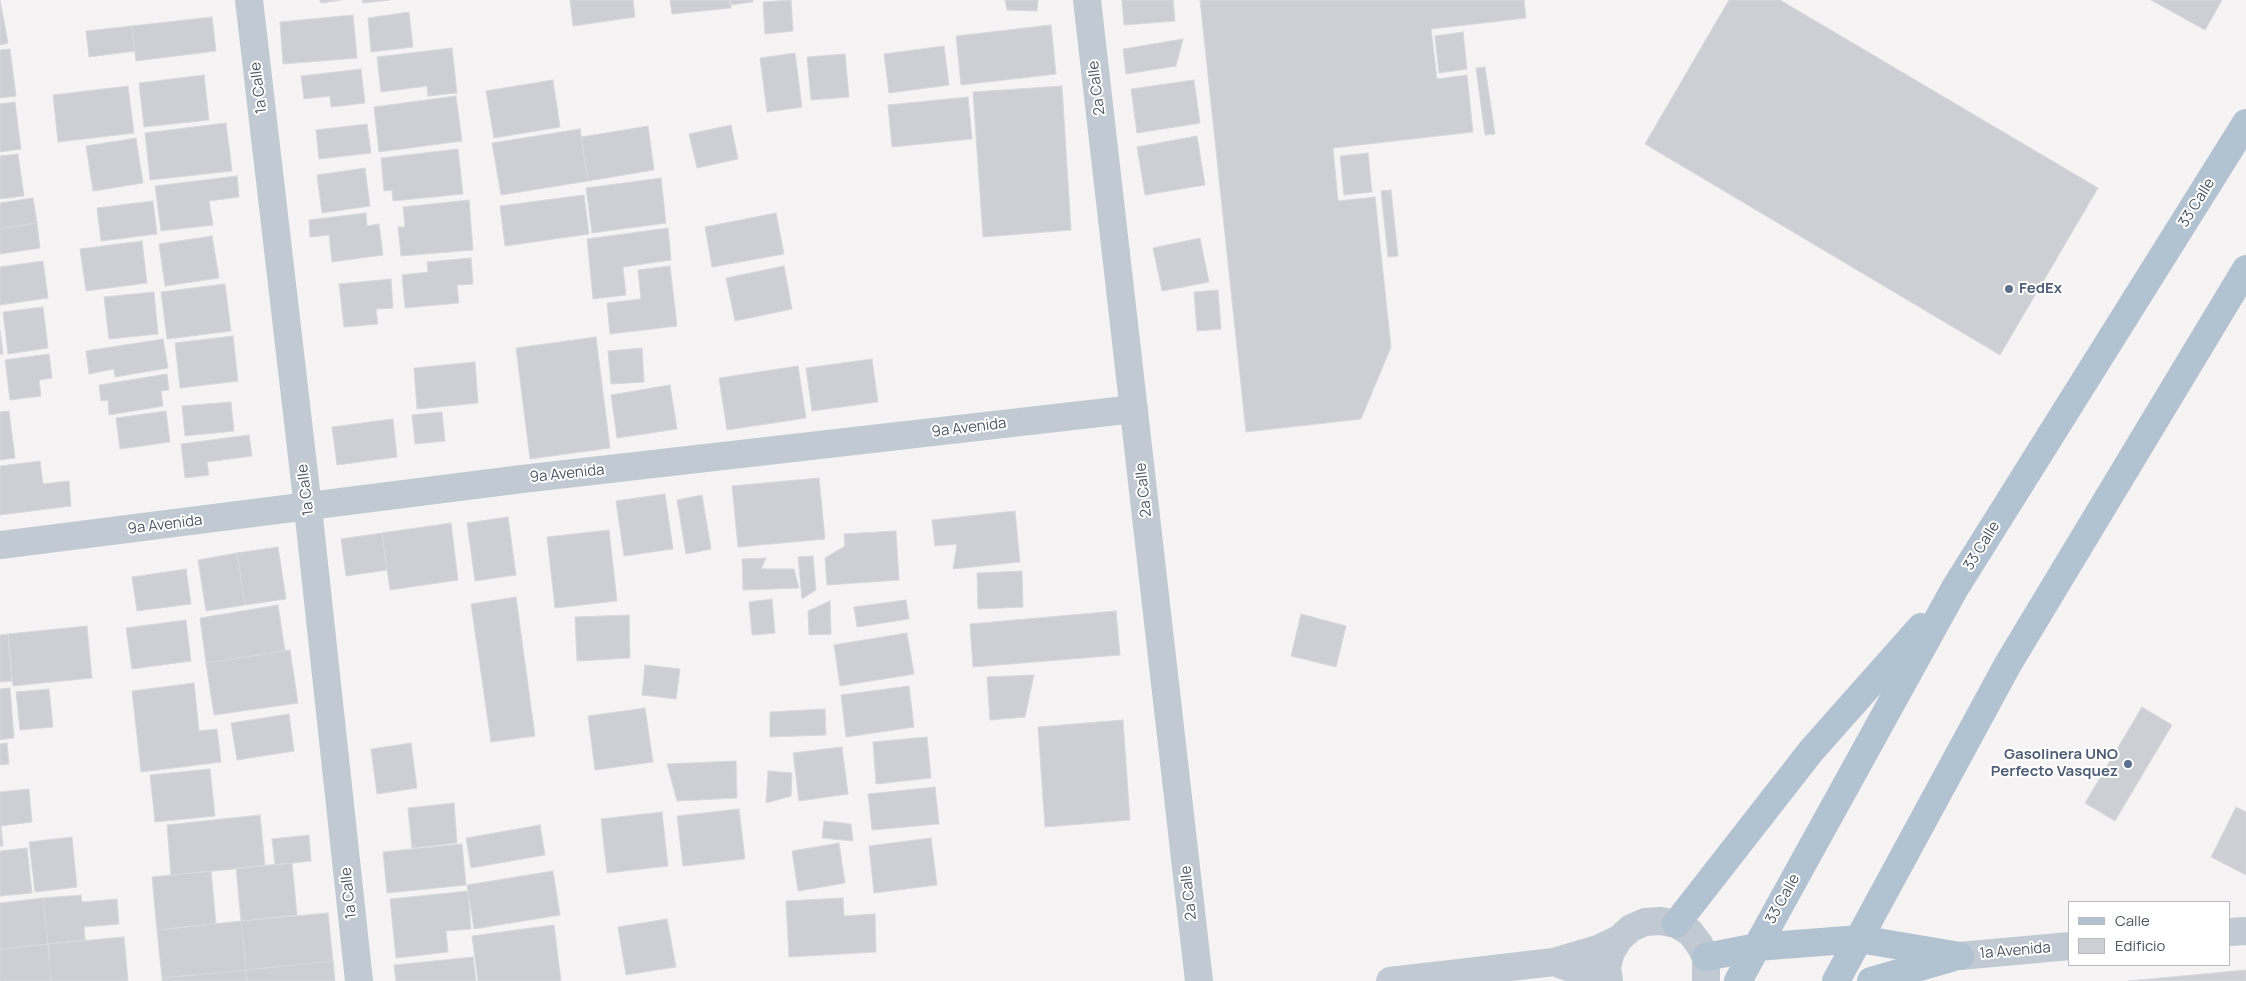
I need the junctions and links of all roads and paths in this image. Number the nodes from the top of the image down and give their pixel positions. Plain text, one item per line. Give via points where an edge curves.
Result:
1 (249, 0) edge
2 (1086, 0) edge
3 (2246, 123) edge
4 (2246, 269) edge
5 (1134, 408) junction
6 (308, 508) junction
7 (0, 544) edge
8 (1955, 588) junction
9 (1676, 924) junction
10 (2246, 931) edge
11 (2231, 932) edge
12 (1619, 939) junction
13 (1859, 939) junction
14 (2068, 946) edge
15 (1756, 947) junction
16 (1960, 956) junction
17 (1554, 962) junction
18 (1706, 969) edge
19 (359, 981) edge
20 (1199, 981) edge
21 (1390, 981) edge
22 (1594, 981) edge
23 (1609, 981) edge
24 (1738, 981) edge
25 (1836, 981) edge
26 (1871, 981) edge

1 - 6 street, 1a Calle
2 - 5 street, 2a Calle
3 - 8 main road, 33 Calle
4 - 13 main road via 2008,664
5 - 6 street, 9a Avenida via 522,479
5 - 20 street, 2a Calle
6 - 7 street, 9a Avenida
6 - 19 street, 1a Calle
8 - 9 main road via 1811,751
8 - 15 main road, 33 Calle
9 - 12 street via 1645,922 1631,928
9 - 18 street via 1690,932 1699,944
10 - 11 street
12 - 17 street
12 - 23 street via 1607,967
13 - 15 main road
13 - 16 main road
13 - 25 main road
14 - 16 street, 1a Avenida
15 - 18 main road
15 - 24 main road, 33 Calle
16 - 26 main road
17 - 21 street
17 - 22 street

